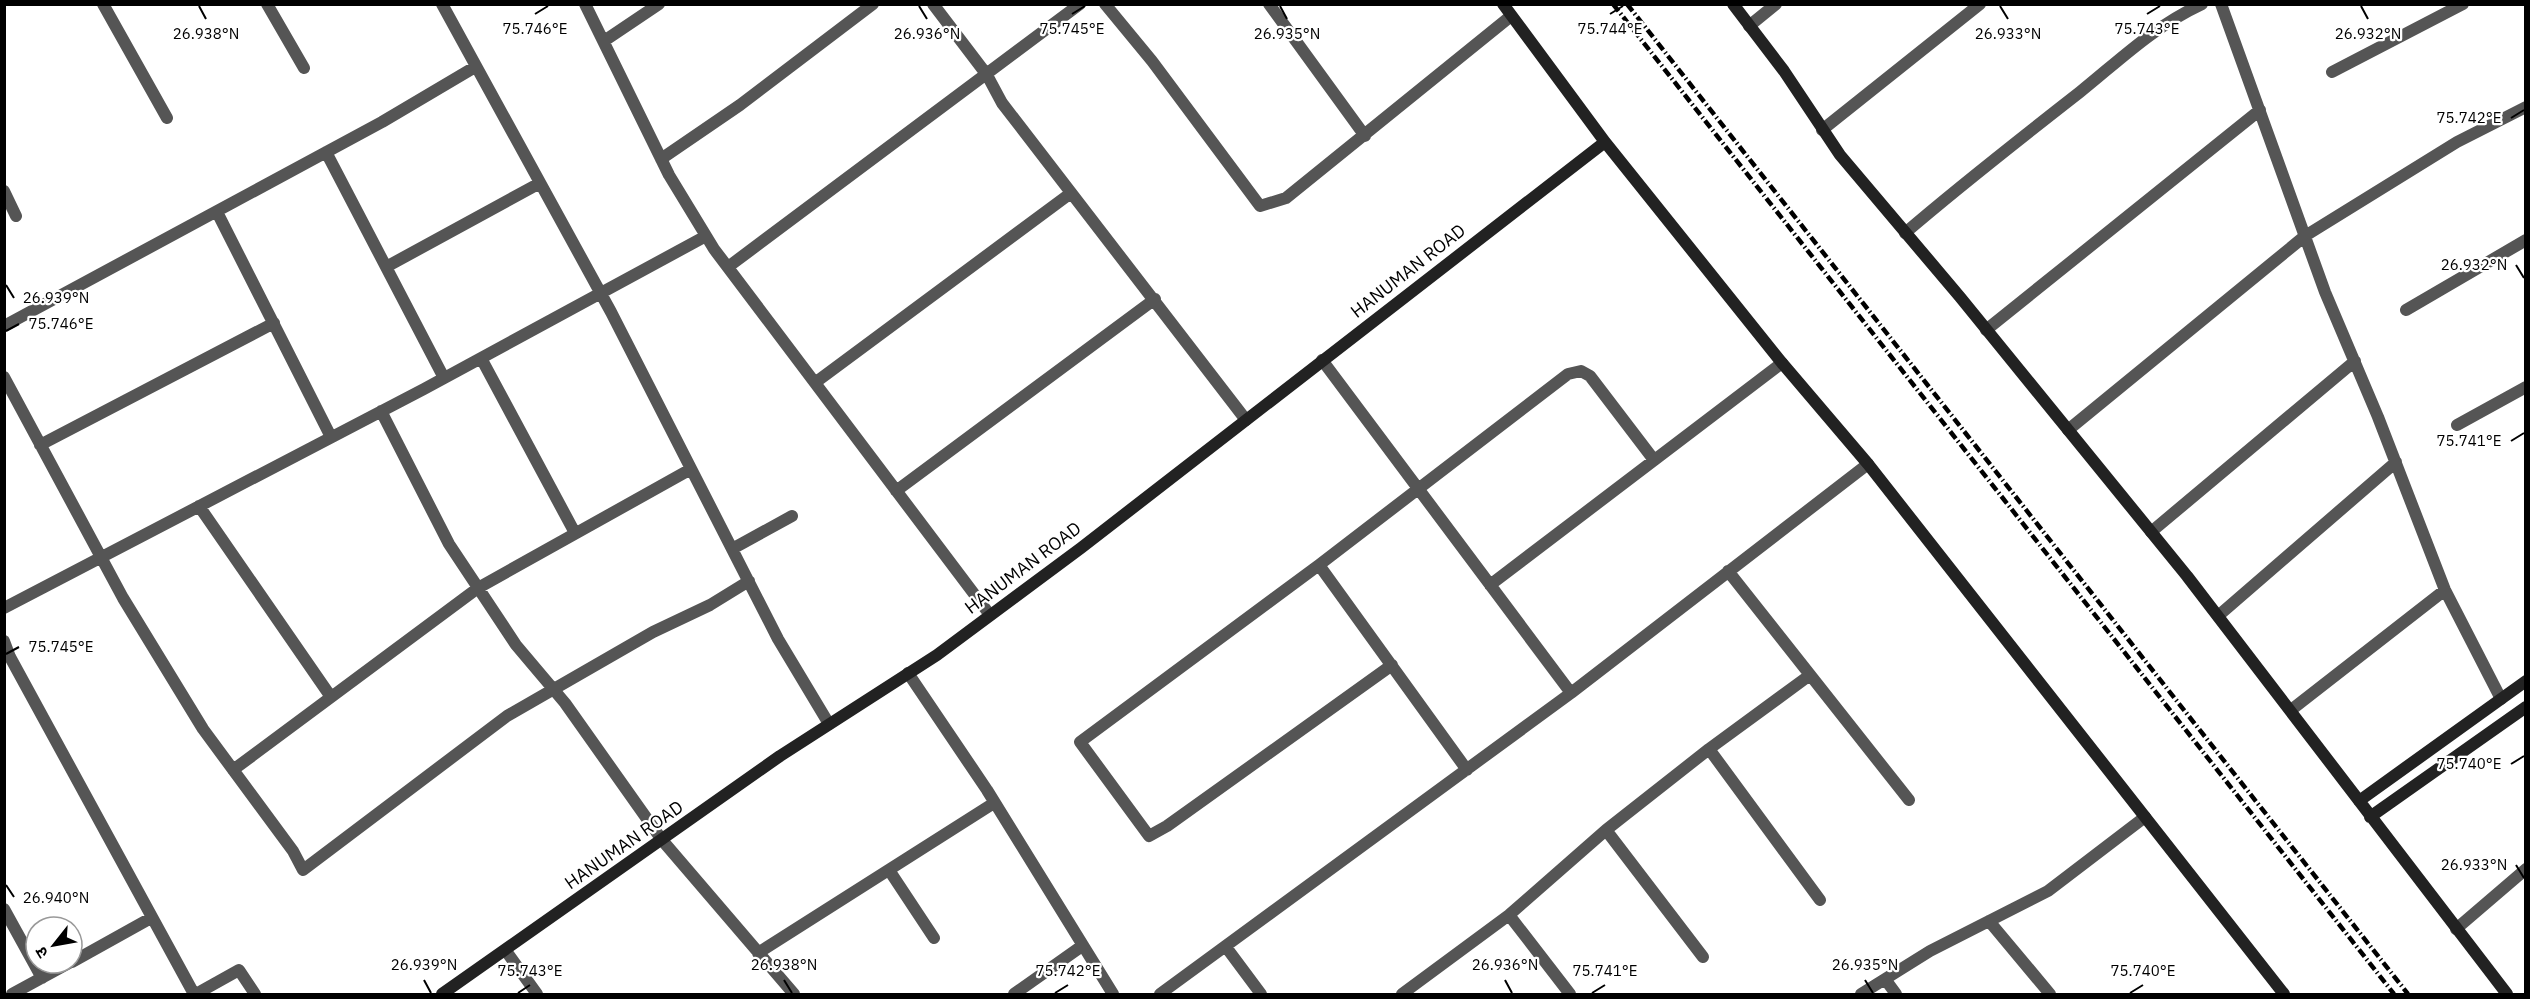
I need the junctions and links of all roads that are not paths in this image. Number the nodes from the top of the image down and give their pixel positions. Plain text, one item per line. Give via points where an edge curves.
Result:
1 (103, 4) edge
2 (267, 4) edge
3 (442, 4) edge
4 (585, 4) edge
5 (659, 4) edge
6 (873, 4) edge
7 (933, 4) edge
8 (1080, 4) edge
9 (1105, 4) edge
10 (1269, 4) edge
11 (1503, 4) edge
12 (1733, 4) edge
13 (1776, 4) edge
14 (1980, 4) edge
15 (2202, 4) edge
16 (2221, 4) edge
17 (2463, 4) edge
18 (1511, 16) junction
19 (1749, 26) junction
20 (604, 41) junction
21 (476, 67) junction
22 (304, 68) dead end
23 (2332, 72) dead end
24 (987, 75) junction
25 (2526, 107) edge
26 (2260, 110) junction
27 (167, 118) dead end
28 (1822, 130) junction
29 (1365, 136) junction
30 (1605, 142) junction
31 (326, 152) junction
32 (661, 159) junction
33 (540, 183) junction
34 (4, 191) edge
35 (1071, 193) junction
36 (217, 212) junction
37 (16, 216) dead end
38 (1905, 233) junction
39 (706, 236) junction
40 (2305, 236) junction
41 (2526, 240) edge
42 (387, 267) junction
43 (728, 267) junction
44 (600, 294) junction
45 (1155, 299) junction
46 (2406, 310) dead end
47 (274, 323) junction
48 (4, 326) edge
49 (1986, 330) junction
50 (482, 358) junction
51 (1322, 360) junction
52 (2355, 361) junction
53 (1782, 363) junction
54 (4, 377) edge
55 (444, 378) junction
56 (816, 382) junction
57 (2526, 387) edge
58 (381, 411) junction
59 (1246, 420) junction
60 (2457, 425) dead end
61 (2068, 430) junction
62 (331, 437) junction
63 (40, 445) junction
64 (1654, 460) junction
65 (2396, 462) junction
66 (1868, 464) junction
67 (691, 469) junction
68 (1418, 487) junction
69 (896, 491) junction
70 (200, 506) junction
71 (792, 516) dead end
72 (2151, 532) junction
73 (575, 534) junction
74 (732, 549) junction
75 (101, 558) junction
76 (1319, 565) junction
77 (1728, 571) junction
78 (749, 581) junction
79 (1491, 585) junction
80 (478, 588) junction
81 (2445, 590) junction
82 (4, 608) edge
83 (990, 615) junction
84 (2218, 616) junction
85 (4, 641) edge
86 (1392, 665) junction
87 (908, 673) junction
88 (1810, 675) junction
89 (2526, 681) edge
90 (553, 690) junction
91 (1571, 693) junction
92 (331, 697) junction
93 (2501, 699) junction
94 (2526, 707) edge
95 (2291, 710) junction
96 (830, 724) junction
97 (1708, 748) junction
98 (233, 770) junction
99 (1467, 770) junction
100 (1909, 800) dead end
101 (2359, 801) junction
102 (994, 803) junction
103 (2145, 817) junction
104 (2370, 817) junction
105 (1606, 830) junction
106 (662, 840) junction
107 (2526, 869) edge
108 (889, 870) junction
109 (1820, 900) dead end
110 (4, 909) edge
111 (1509, 915) junction
112 (152, 918) junction
113 (1989, 921) junction
114 (2456, 929) junction
115 (934, 938) dead end
116 (1083, 946) junction
117 (1226, 946) junction
118 (506, 951) junction
119 (758, 952) junction
120 (84, 955) edge
121 (1703, 957) dead end
122 (47, 975) edge
123 (42, 978) junction
124 (1885, 980) junction
125 (12, 994) edge
126 (195, 994) edge
127 (255, 994) edge
128 (442, 994) edge
129 (537, 994) edge
130 (795, 994) edge
131 (1014, 994) edge
132 (1113, 994) edge
133 (1160, 994) edge
134 (1262, 994) edge
135 (1402, 994) edge
136 (1570, 994) edge
137 (1861, 994) edge
138 (1896, 994) edge
139 (2050, 994) edge
140 (2284, 994) edge
141 (2507, 994) edge

1 - 27 street
2 - 22 street
3 - 21 street
4 - 20 street
5 - 20 street
6 - 32 street via 740,105
7 - 24 street
8 - 24 street
9 - 29 street via 1260,206 1286,198
10 - 29 street
11 - 18 street
12 - 19 street
13 - 19 street
14 - 28 street
15 - 38 street via 2129,49
16 - 26 street
17 - 23 street
18 - 29 street
18 - 30 street
19 - 28 street
20 - 32 street
21 - 31 street
21 - 33 street
24 - 35 street via 1002,103
24 - 43 street
25 - 40 street via 2457,142
26 - 40 street
26 - 49 street
28 - 38 street
30 - 51 street, HANUMAN ROAD
30 - 53 street
31 - 36 street
31 - 42 street
32 - 39 street
33 - 42 street
33 - 44 street
34 - 37 street
35 - 45 street
35 - 56 street
36 - 47 street
36 - 48 street
38 - 49 street
39 - 43 street
39 - 44 street
40 - 52 street
40 - 61 street
41 - 46 street
42 - 55 street
43 - 56 street
44 - 50 street
44 - 67 street
45 - 59 street
45 - 69 street
47 - 62 street
47 - 63 street
49 - 61 street
50 - 55 street
50 - 73 street
51 - 59 street, HANUMAN ROAD
51 - 68 street
52 - 65 street
52 - 72 street
53 - 64 street
53 - 66 street
54 - 63 street
55 - 58 street
56 - 69 street
57 - 60 street
58 - 62 street
58 - 80 street via 449,544
59 - 83 street, HANUMAN ROAD
61 - 72 street
62 - 70 street
63 - 75 street
64 - 68 street via 1601,388 1581,371 1568,374
64 - 79 street
65 - 81 street
65 - 84 street
66 - 77 street
66 - 103 street
67 - 73 street
67 - 74 street
68 - 76 street
68 - 79 street
69 - 83 street
70 - 75 street
70 - 92 street
71 - 74 street
72 - 84 street
73 - 80 street
74 - 78 street
75 - 82 street
75 - 98 street via 203,729
76 - 86 street
76 - 86 street via 1080,742 1131,813 1149,836 1167,826
77 - 88 street
77 - 91 street
78 - 90 street
78 - 96 street via 778,639
79 - 91 street
80 - 90 street via 516,645
80 - 92 street
81 - 93 street
81 - 95 street
83 - 87 street, HANUMAN ROAD
84 - 95 street
85 - 112 street
86 - 99 street
87 - 96 street, HANUMAN ROAD
87 - 102 street
88 - 97 street
88 - 100 street
89 - 93 street
90 - 98 street via 507,717 303,870
90 - 106 street
91 - 99 street
92 - 98 street
93 - 101 street
94 - 104 street
95 - 101 street
96 - 106 street, HANUMAN ROAD
97 - 105 street
97 - 109 street
99 - 117 street
101 - 104 street
102 - 108 street
102 - 116 street
103 - 113 street via 2048,891
103 - 140 street
104 - 114 street
105 - 111 street
105 - 121 street
106 - 118 street, HANUMAN ROAD
106 - 119 street
107 - 114 street
108 - 115 street
108 - 119 street
110 - 123 street
111 - 135 street
111 - 136 street
112 - 120 street
112 - 126 street
113 - 124 street via 1930,951
113 - 139 street
114 - 141 street
116 - 131 street
116 - 132 street
117 - 133 street
117 - 134 street
118 - 128 street, HANUMAN ROAD
118 - 129 street
119 - 130 street
122 - 123 street
123 - 125 street
124 - 137 street
124 - 138 street
126 - 127 street via 239,970

